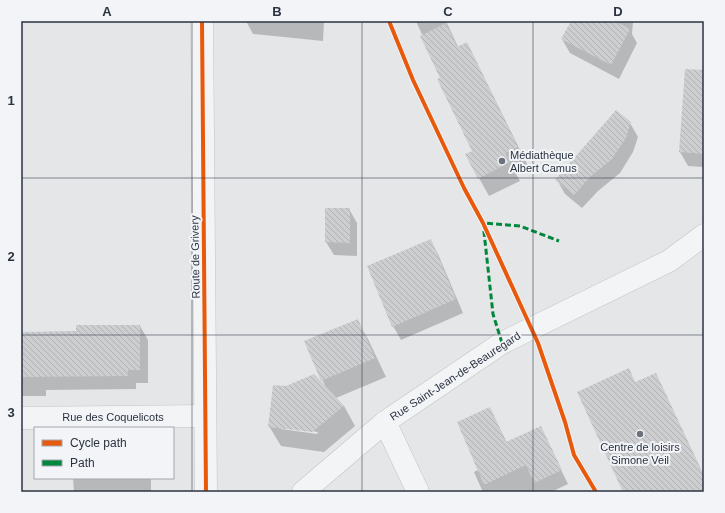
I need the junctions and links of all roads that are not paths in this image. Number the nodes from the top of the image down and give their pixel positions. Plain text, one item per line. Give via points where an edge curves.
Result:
1 (202, 21) edge
2 (704, 234) edge
3 (204, 416) junction
4 (21, 418) edge
5 (385, 422) junction
6 (206, 492) edge
7 (303, 492) edge
8 (418, 492) edge

1 - 3 street, Route de Grivery
2 - 5 street, Rue Saint-Jean-de-Beauregard via 669,261 508,339
3 - 4 street, Rue des Coquelicots
3 - 6 street, Route de Grivery
5 - 7 street, Rue Saint-Jean-de-Beauregard
5 - 8 street

